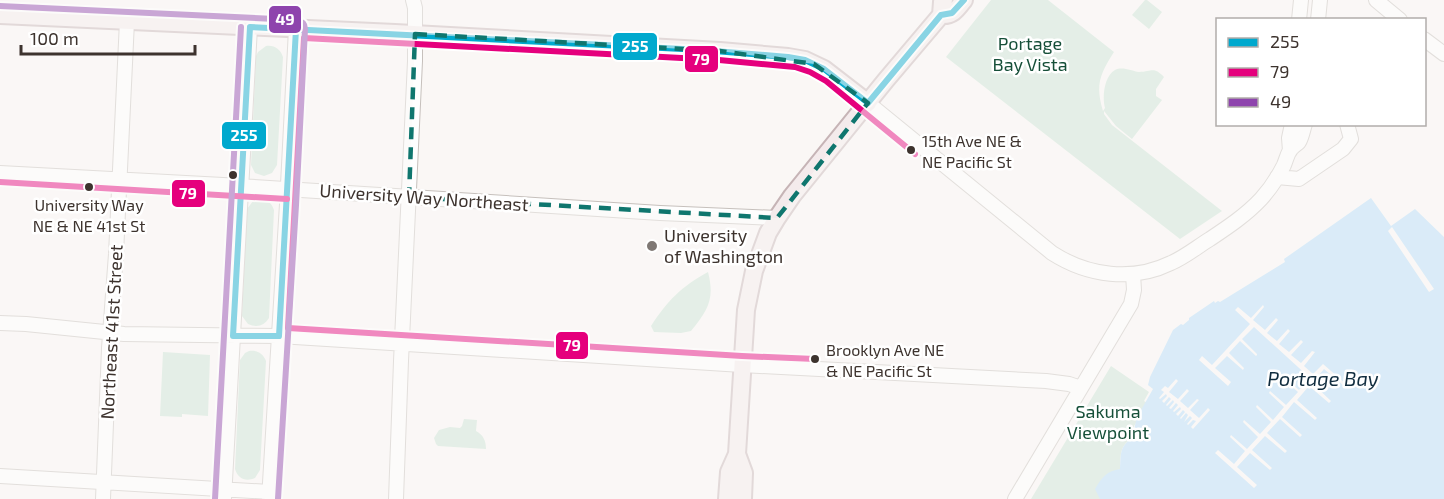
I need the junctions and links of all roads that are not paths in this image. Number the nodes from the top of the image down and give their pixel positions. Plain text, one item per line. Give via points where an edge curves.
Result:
1 (964, 0) edge
2 (1301, 0) edge
3 (1320, 0) edge
4 (1376, 0) edge
5 (416, 3) edge
6 (943, 7) edge
7 (0, 15) edge
8 (1299, 18) edge
9 (1318, 18) edge
10 (1398, 18) edge
11 (128, 21) junction
12 (250, 27) junction
13 (296, 29) junction
14 (415, 34) junction
15 (1426, 40) edge
16 (1444, 54) edge
17 (868, 103) junction
18 (1291, 126) edge
19 (1304, 126) edge
20 (1348, 126) edge
21 (1290, 151) junction
22 (0, 174) edge
23 (1277, 177) junction
24 (120, 180) junction
25 (242, 187) junction
26 (288, 190) junction
27 (409, 197) junction
28 (777, 218) junction
29 (1133, 274) junction
30 (0, 323) edge
31 (111, 333) junction
32 (233, 336) junction
33 (279, 336) junction
34 (402, 344) junction
35 (742, 365) junction
36 (1081, 388) junction
37 (737, 454) junction
38 (0, 476) edge
39 (104, 481) junction
40 (225, 494) edge
41 (269, 495) edge
42 (103, 499) edge
43 (396, 499) edge
44 (727, 499) edge
45 (743, 499) edge
46 (1015, 499) edge

1 - 6 main road via 948,15
2 - 8 street
3 - 9 street
4 - 10 street
5 - 14 street
6 - 17 main road
7 - 11 main road
11 - 12 main road
11 - 24 street, Northeast 41st Street
12 - 13 main road
12 - 25 street
13 - 14 main road
13 - 26 street
14 - 17 main road via 788,57 824,69
14 - 27 street
15 - 16 street
17 - 28 main road
17 - 29 street via 1052,253 1085,270
18 - 21 street
19 - 21 street via 1300,140
20 - 23 street via 1351,139 1343,149 1299,179
21 - 23 street
22 - 24 street, University Way Northeast
23 - 29 street via 1261,199 1232,224 1170,264
24 - 25 street, University Way Northeast
24 - 31 street, Northeast 41st Street
25 - 26 street, University Way Northeast
25 - 32 street
26 - 27 street, University Way Northeast
26 - 33 street
27 - 28 street, University Way Northeast
27 - 34 street
28 - 35 main road via 760,252 751,283
29 - 36 street via 1131,304
30 - 31 street
31 - 32 street
31 - 39 street, Northeast 41st Street
32 - 33 street
32 - 40 street
33 - 34 street
33 - 41 street
34 - 35 street
34 - 43 street
35 - 36 street via 1046,381
35 - 37 main road
36 - 46 street
37 - 44 main road via 729,472
37 - 45 main road via 744,473
38 - 39 street
39 - 40 street
39 - 42 street, Northeast 41st Street
40 - 41 street

